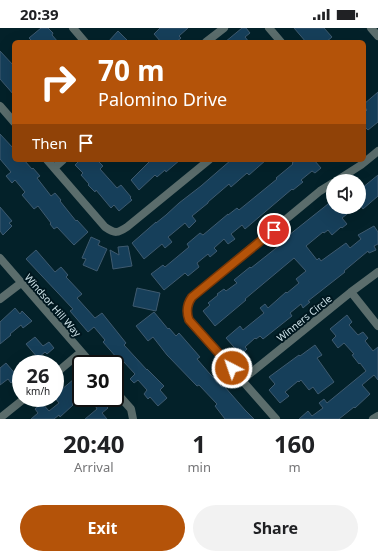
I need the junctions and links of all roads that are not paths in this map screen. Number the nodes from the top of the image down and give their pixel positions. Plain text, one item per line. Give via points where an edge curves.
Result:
1 (73, 28) edge
2 (224, 28) edge
3 (269, 28) edge
4 (371, 28) edge
5 (378, 36) edge
6 (83, 40) edge
7 (209, 40) edge
8 (279, 40) edge
9 (0, 106) edge
10 (12, 120) edge
11 (378, 151) edge
12 (366, 161) edge
13 (49, 162) edge
14 (61, 162) edge
15 (207, 162) edge
16 (365, 162) edge
17 (54, 168) junction
18 (347, 174) edge
19 (326, 187) edge
20 (0, 258) edge
21 (378, 272) edge
22 (21, 283) junction
23 (351, 292) junction
24 (0, 299) edge
25 (378, 326) edge
26 (82, 352) junction
27 (84, 355) edge
28 (64, 367) edge
29 (242, 380) junction
30 (124, 401) edge
31 (14, 407) edge
32 (378, 416) edge
33 (0, 418) edge
34 (133, 419) edge
35 (276, 419) edge
36 (373, 419) edge

1 - 6 street
2 - 7 street
3 - 8 street
4 - 5 street
9 - 10 street
11 - 12 street
13 - 17 street
14 - 17 street
15 - 17 street via 127,227 116,232 105,227
16 - 18 street
19 - 29 street via 192,297 188,304 189,320
20 - 22 street, Windsor Hill Way
21 - 23 street, Winners Circle
22 - 24 street
22 - 26 street, Windsor Hill Way
23 - 25 street
23 - 29 street, Winners Circle
26 - 27 street, Windsor Hill Way
26 - 28 street
29 - 35 street
30 - 34 street via 131,409
31 - 33 street
32 - 36 street

